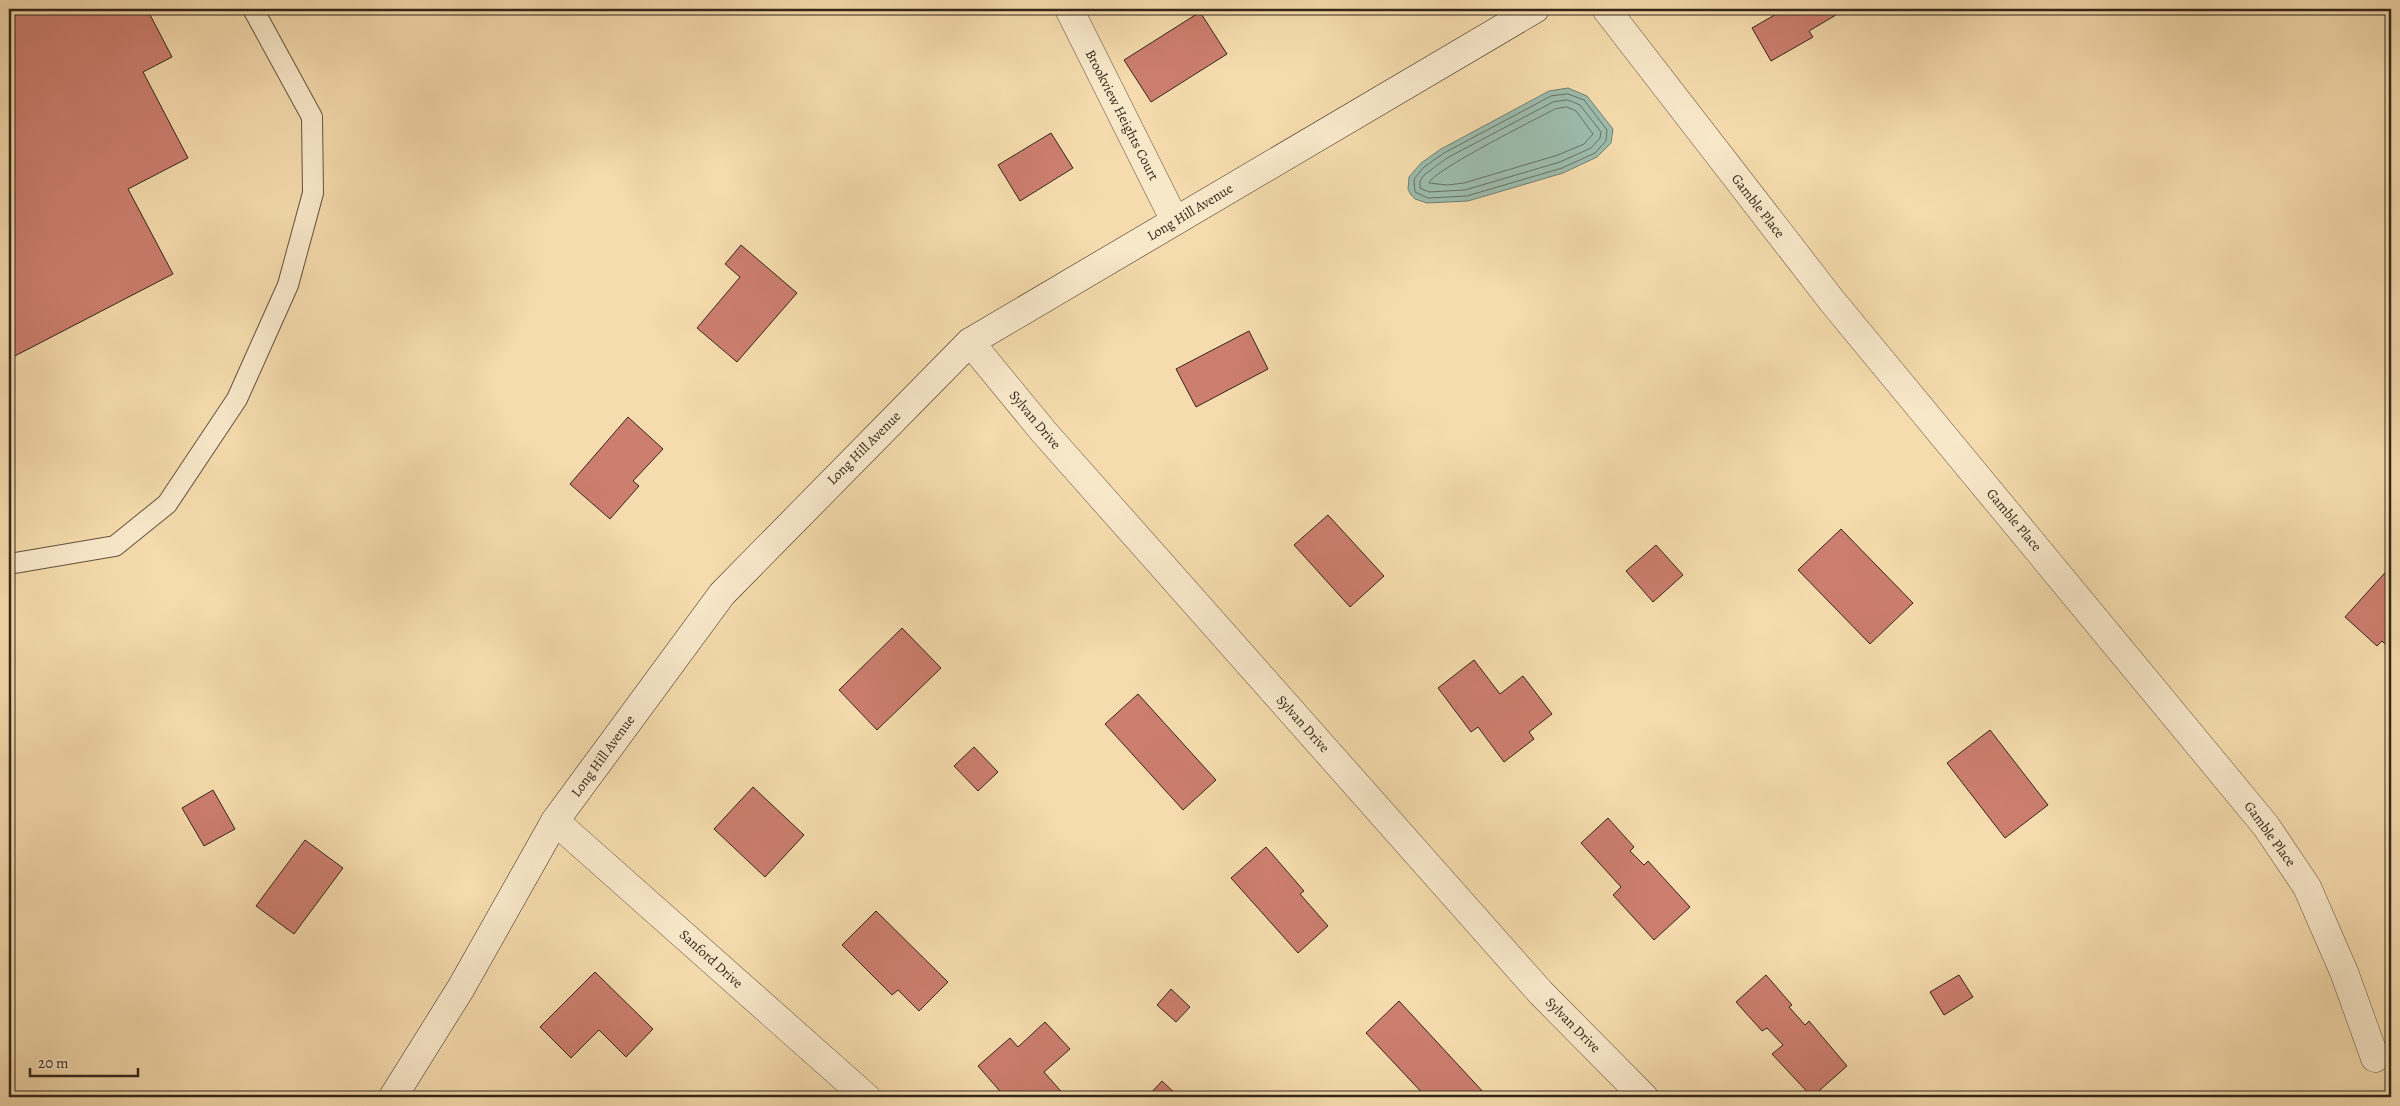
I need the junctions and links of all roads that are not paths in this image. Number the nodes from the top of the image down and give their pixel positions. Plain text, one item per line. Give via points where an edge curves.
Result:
1 (253, 9) edge
2 (1069, 9) edge
3 (1535, 9) edge
4 (1606, 9) edge
5 (1175, 221) junction
6 (970, 342) junction
7 (9, 564) edge
8 (555, 821) junction
9 (2375, 1058) dead end
10 (393, 1097) edge
11 (866, 1097) edge
12 (1644, 1097) edge

1 - 7 lane via 312,117 313,193 288,285 237,399 167,504 115,546
2 - 5 street, Brookview Heights Court
3 - 5 street, Long Hill Avenue
4 - 9 street, Gamble Place via 1832,301 2266,826 2307,887 2344,972
5 - 6 street, Long Hill Avenue
6 - 8 street, Long Hill Avenue via 722,594
6 - 12 street, Sylvan Drive via 1043,431 1535,986
8 - 10 street, Long Hill Avenue via 461,988
8 - 11 street, Sanford Drive

